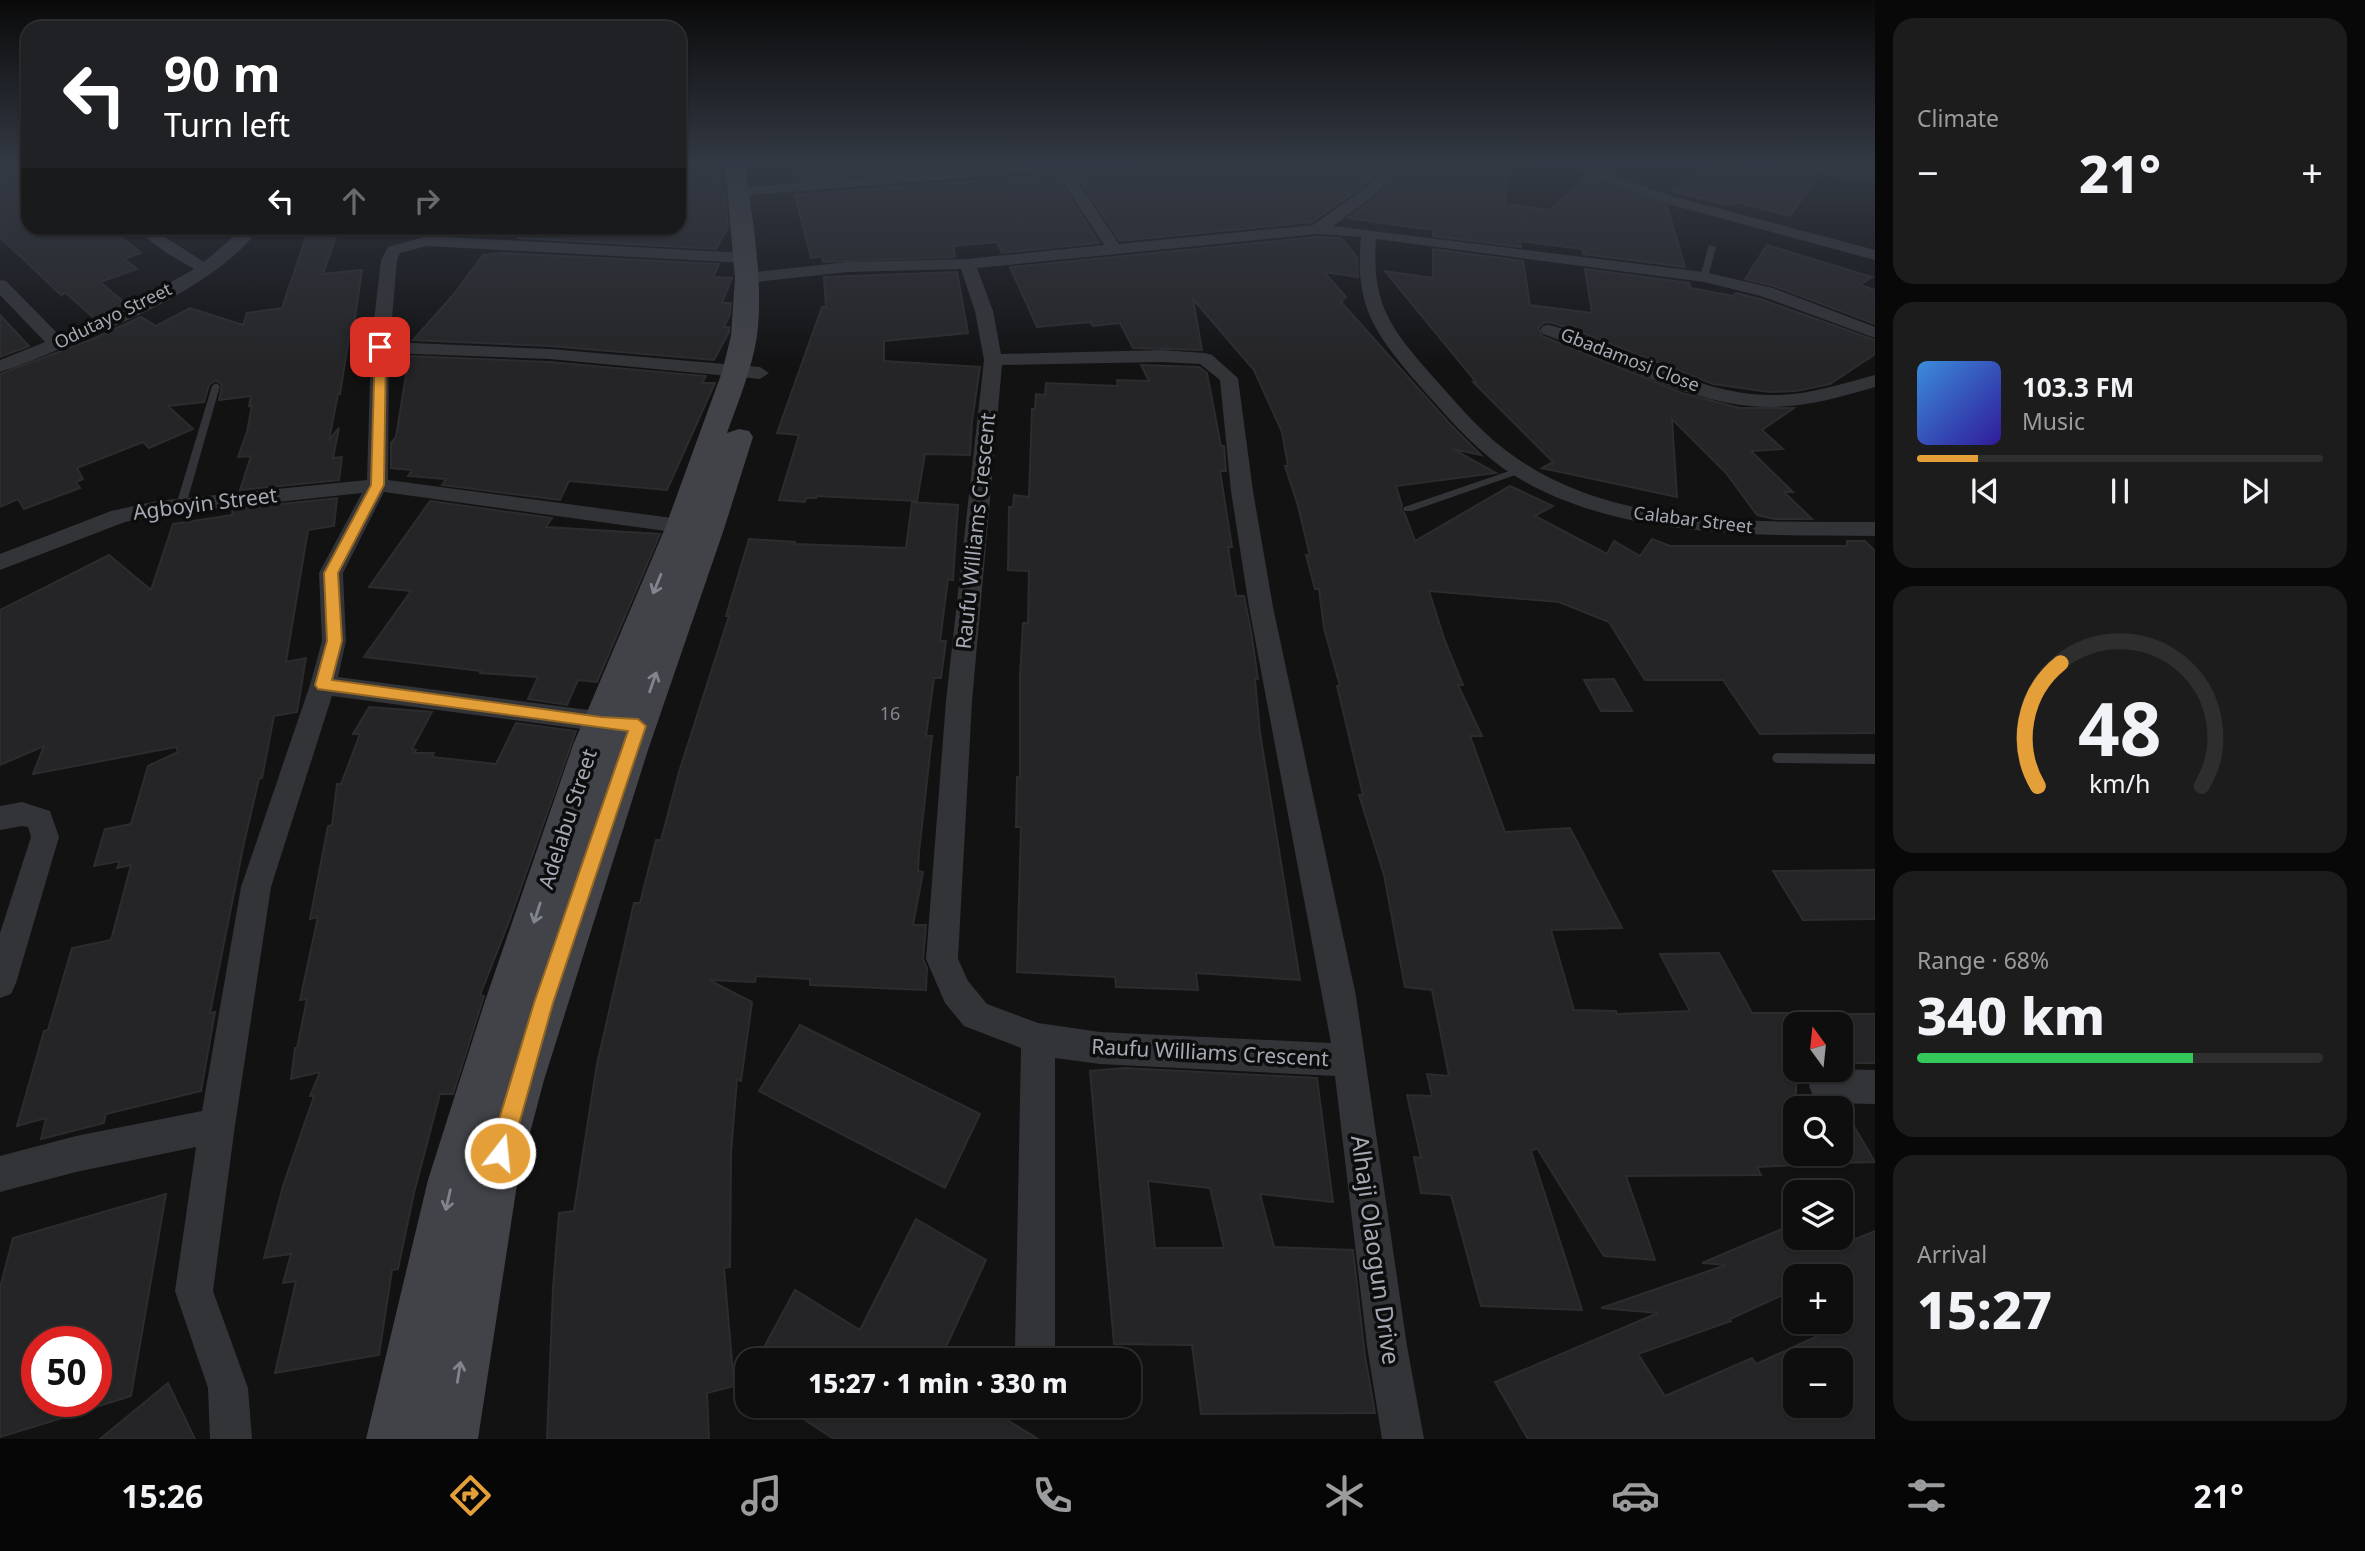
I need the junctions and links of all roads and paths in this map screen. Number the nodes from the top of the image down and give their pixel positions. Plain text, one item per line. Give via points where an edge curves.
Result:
1 (752, 231) edge
2 (1103, 231) edge
3 (1296, 231) edge
4 (1345, 231) edge
5 (1786, 231) edge
6 (1369, 233) junction
7 (151, 235) edge
8 (246, 235) edge
9 (1712, 247) dead end
10 (394, 250) joint
11 (1115, 250) junction
12 (1875, 255) edge
13 (967, 264) junction
14 (205, 269) junction
15 (755, 270) junction
16 (1704, 277) junction
17 (0, 285) edge
18 (1549, 330) dead end
19 (1875, 333) edge
20 (57, 344) junction
21 (380, 347) junction
22 (993, 360) junction
23 (0, 366) edge
24 (748, 372) junction
25 (1875, 381) edge
26 (216, 386) dead end
27 (1521, 470) junction
28 (377, 485) junction
29 (180, 505) junction
30 (1408, 509) dead end
31 (1875, 528) edge
32 (694, 529) junction
33 (0, 562) edge
34 (323, 685) junction
35 (619, 724) junction
36 (1778, 758) dead end
37 (1875, 759) edge
38 (0, 818) edge
39 (0, 983) edge
40 (1038, 1039) junction
41 (1350, 1060) junction
42 (1826, 1086) dead end
43 (1875, 1087) edge
44 (217, 1125) junction
45 (0, 1174) edge
46 (1035, 1348) edge
47 (394, 1437) edge
48 (231, 1439) edge
49 (449, 1439) edge
50 (1402, 1439) edge

1 - 15 main road, Adelabu Street
2 - 11 street
3 - 11 street
4 - 6 street
5 - 12 street
6 - 16 street
6 - 27 street, Calabar Street via 1367,277 1385,332 1457,417
7 - 14 street
8 - 14 street, Odutayo Street
9 - 16 lane
10 - 15 street via 419,242 445,241
10 - 21 street via 389,260
11 - 13 street
13 - 15 street
13 - 22 street, Raufu Williams Crescent via 984,311
14 - 20 street, Odutayo Street
15 - 24 main road, Adelabu Street via 744,336
16 - 19 street via 1767,292
17 - 20 street
18 - 25 street, Gbadamosi Close via 1673,379 1752,400 1785,400
20 - 23 street, Odutayo Street
21 - 24 street via 550,354
21 - 28 street
22 - 40 street, Raufu Williams Crescent via 959,701 942,959 956,992 975,1015
22 - 41 street, Raufu Williams Crescent via 1161,355 1205,359 1229,378 1261,607
24 - 32 main road, Adelabu Street via 719,424
26 - 29 lane
27 - 30 lane
27 - 31 street, Calabar Street via 1601,505 1645,517 1760,528
28 - 29 street, Agboyin Street
28 - 32 street, Agboyin Street
28 - 34 street via 331,573 334,641
29 - 33 street, Agboyin Street via 119,516
32 - 35 main road, Adelabu Street
34 - 35 street
34 - 44 street via 256,887
35 -> 47 main road, Adelabu Street via 507,1004 453,1180
49 -> 35 main road, Adelabu Street via 493,1178
36 - 37 lane
38 - 39 street via 22,814 40,819 45,836
40 - 41 street, Raufu Williams Crescent via 1100,1048
40 - 46 street
41 - 50 street, Alhaji Olaogun Drive
42 - 43 street
44 - 45 street
44 - 48 street via 194,1291 228,1388

